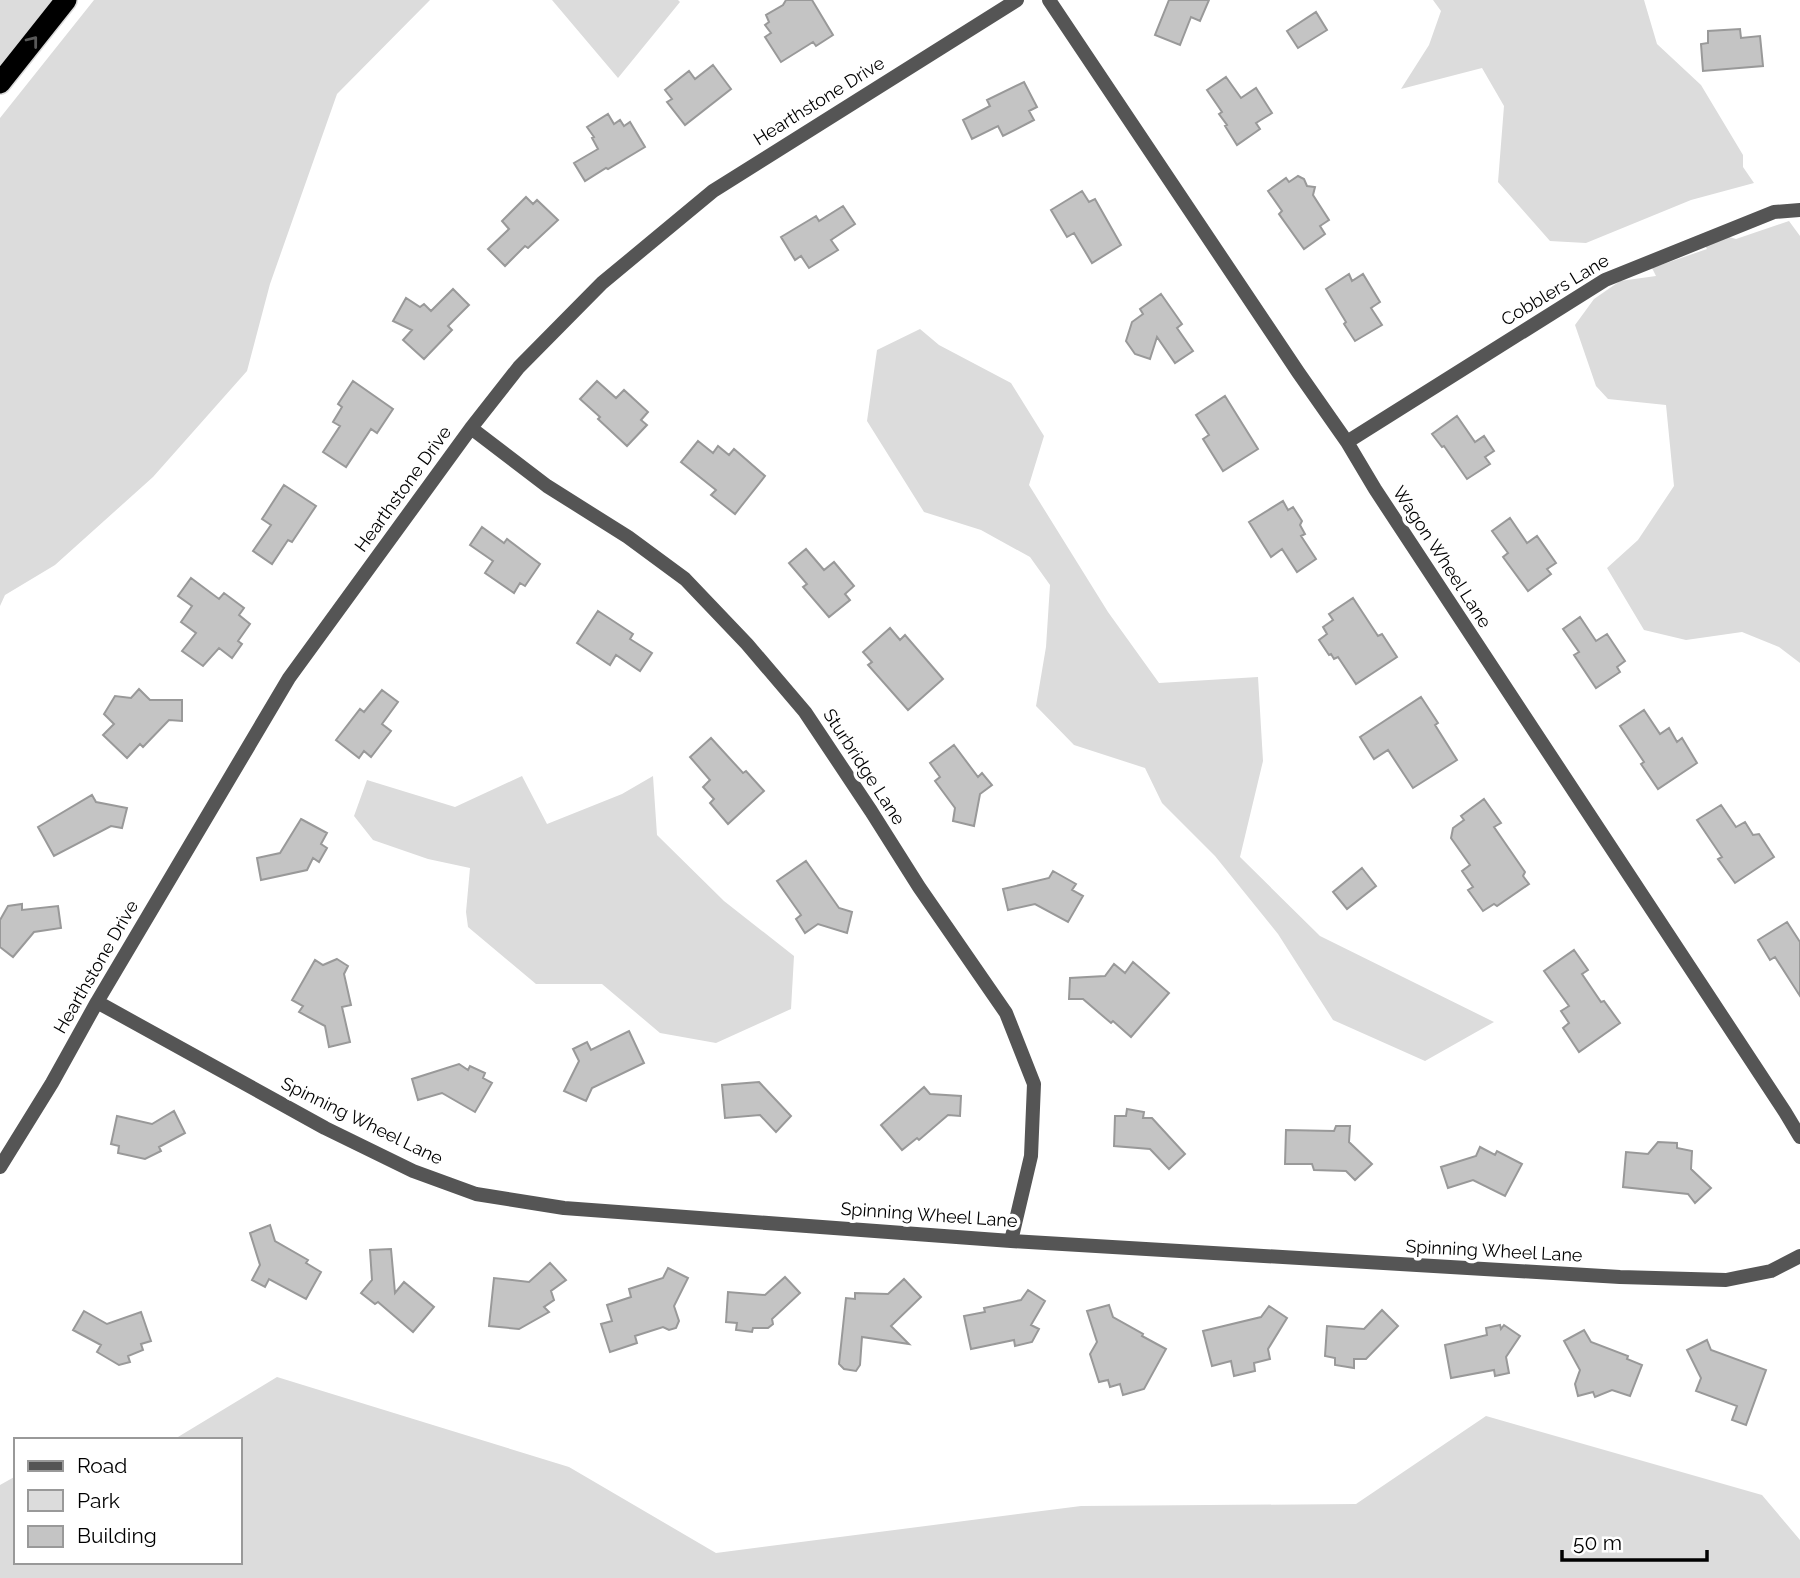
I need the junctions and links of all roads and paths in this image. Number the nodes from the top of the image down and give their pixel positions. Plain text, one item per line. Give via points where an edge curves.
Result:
1 (66, 0) edge
2 (1017, 0) edge
3 (1049, 0) edge
4 (0, 83) edge
5 (1800, 210) edge
6 (471, 428) junction
7 (1348, 442) junction
8 (97, 1002) junction
9 (1800, 1137) edge
10 (0, 1167) edge
11 (1011, 1241) junction
12 (1800, 1256) edge

4 -> 1 highway
2 - 6 street, Hearthstone Drive via 713,191 602,283 519,367
3 - 7 street, Wagon Wheel Lane
5 - 7 street, Cobblers Lane via 1774,212 1605,280
6 - 8 street, Hearthstone Drive via 289,678
6 - 11 street, Sturbridge Lane via 547,486 685,579 747,644 805,712 1006,1013 1034,1084 1031,1156
7 - 9 street, Wagon Wheel Lane
8 - 10 street, Hearthstone Drive
8 - 11 street, Spinning Wheel Lane via 325,1128 413,1171 476,1194 564,1208
11 - 12 street, Spinning Wheel Lane via 1726,1280 1771,1271

